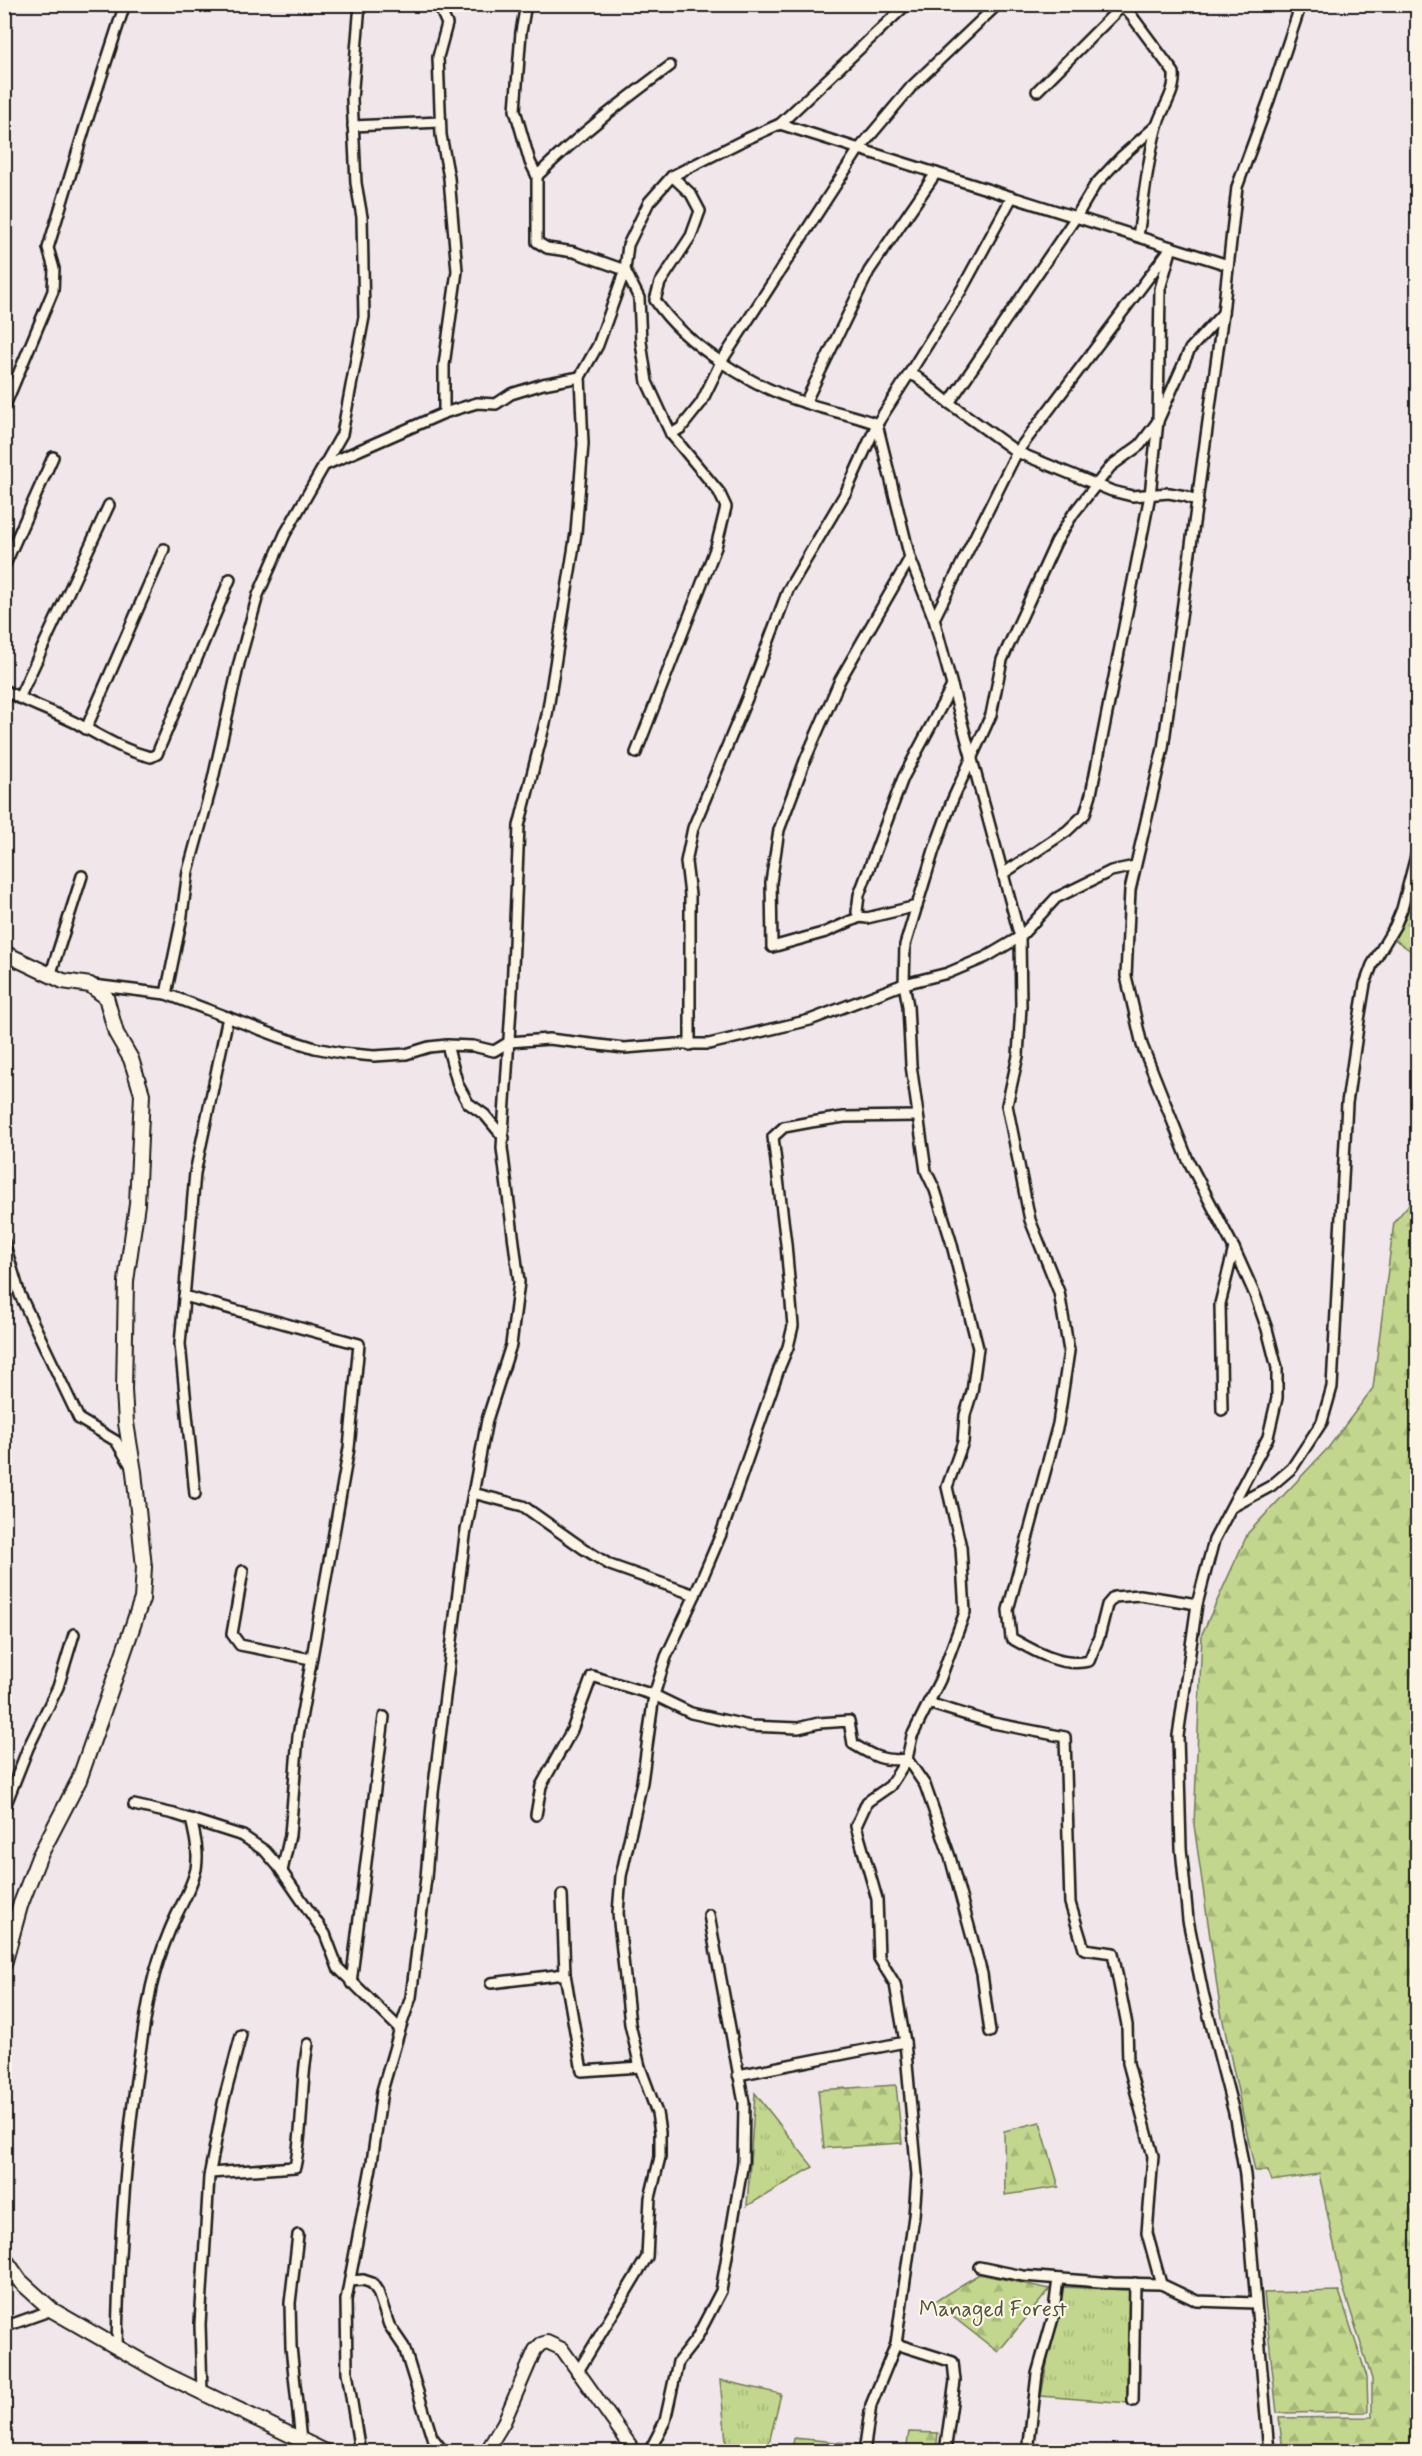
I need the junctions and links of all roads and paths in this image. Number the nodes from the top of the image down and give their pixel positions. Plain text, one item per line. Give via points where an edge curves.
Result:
1 (125, 4) edge
2 (360, 4) edge
3 (438, 4) edge
4 (526, 4) edge
5 (907, 4) edge
6 (998, 4) edge
7 (1300, 4) edge
8 (670, 66) dead end
9 (1037, 91) dead end
10 (440, 122) junction
11 (780, 124) junction
12 (1157, 124) junction
13 (353, 126) junction
14 (859, 149) junction
15 (936, 173) junction
16 (537, 176) junction
17 (672, 176) junction
18 (1012, 197) junction
19 (1076, 217) junction
20 (1138, 236) junction
21 (1172, 247) junction
22 (1228, 264) junction
23 (625, 270) junction
24 (1223, 313) junction
25 (721, 362) junction
26 (909, 374) junction
27 (580, 377) junction
28 (805, 403) junction
29 (950, 403) junction
30 (4, 408) edge
31 (444, 412) junction
32 (1158, 421) junction
33 (877, 424) junction
34 (671, 434) junction
35 (1017, 452) junction
36 (53, 457) dead end
37 (323, 466) junction
38 (1097, 484) junction
39 (1150, 495) junction
40 (1198, 501) junction
41 (109, 506) dead end
42 (164, 549) dead end
43 (910, 558) junction
44 (4, 567) edge
45 (230, 579) dead end
46 (934, 619) junction
47 (952, 686) junction
48 (4, 690) edge
49 (19, 698) junction
50 (86, 729) junction
51 (636, 753) dead end
52 (970, 759) junction
53 (1418, 848) edge
54 (1136, 866) junction
55 (1004, 873) junction
56 (82, 876) dead end
57 (917, 906) junction
58 (860, 916) junction
59 (1020, 937) junction
60 (4, 953) edge
61 (50, 976) junction
62 (904, 984) junction
63 (90, 985) junction
64 (166, 994) junction
65 (228, 1017) junction
66 (509, 1042) junction
67 (447, 1045) junction
68 (690, 1045) junction
69 (917, 1116) junction
70 (504, 1138) junction
71 (4, 1242) edge
72 (1234, 1248) junction
73 (183, 1296) junction
74 (1222, 1410) dead end
75 (134, 1472) junction
76 (473, 1493) junction
77 (195, 1494) dead end
78 (1232, 1507) junction
79 (243, 1571) dead end
80 (695, 1595) junction
81 (1197, 1604) junction
82 (74, 1634) dead end
83 (311, 1659) junction
84 (654, 1695) junction
85 (928, 1703) junction
86 (384, 1716) dead end
87 (907, 1759) junction
88 (134, 1805) dead end
89 (4, 1809) edge
90 (536, 1815) dead end
91 (191, 1819) junction
92 (282, 1871) junction
93 (562, 1895) dead end
94 (709, 1915) dead end
95 (4, 1964) edge
96 (565, 1974) junction
97 (351, 1983) junction
98 (491, 1983) dead end
99 (399, 2029) junction
100 (990, 2032) dead end
101 (241, 2035) dead end
102 (905, 2042) junction
103 (308, 2044) dead end
104 (640, 2067) junction
105 (738, 2074) junction
106 (210, 2173) junction
107 (298, 2235) dead end
108 (4, 2258) edge
109 (979, 2267) dead end
110 (1058, 2279) junction
111 (350, 2281) junction
112 (1135, 2283) junction
113 (1161, 2284) junction
114 (1255, 2303) junction
115 (52, 2310) junction
116 (4, 2327) edge
117 (896, 2344) junction
118 (117, 2347) junction
119 (577, 2373) junction
120 (201, 2393) junction
121 (1133, 2401) dead end
122 (301, 2440) junction
123 (326, 2451) edge
124 (360, 2451) edge
125 (444, 2451) edge
126 (486, 2451) edge
127 (635, 2451) edge
128 (649, 2451) edge
129 (864, 2451) edge
130 (945, 2451) edge
131 (1028, 2451) edge
132 (1269, 2451) edge

1 - 30 street via 48,249 54,269 53,291
2 - 13 street
3 - 10 street via 447,24 438,57
4 - 16 street via 520,32 515,110
5 - 11 street
6 - 14 street via 912,86
7 - 22 street via 1237,188
8 - 16 street via 605,114
9 - 12 street via 1122,6 1173,73 1169,99
10 - 13 street
10 - 31 street via 455,225 457,271 444,365
11 - 14 street
11 - 17 street
12 - 19 street via 1095,185
12 - 20 street
13 - 37 street via 362,217 364,317 342,434
14 - 15 street
14 - 25 street
15 - 18 street
15 - 28 street via 869,271
16 - 23 street via 537,242
17 - 23 street via 649,202 628,245
17 - 25 street via 691,194 700,210 691,236 660,283 655,300 666,316
18 - 19 street
18 - 26 street via 962,289
19 - 20 street
19 - 29 street
20 - 21 street
21 - 22 street
21 - 32 street via 1160,289
21 - 35 street
22 - 24 street
23 - 27 street via 598,345
23 - 34 street via 639,298 647,382
24 - 32 street via 1190,349
24 - 40 street
25 - 28 street via 760,385
25 - 34 street via 701,403 681,428
26 - 29 street
26 - 33 street
27 - 31 street via 511,394 496,404 477,403
27 - 66 street via 583,444 576,533 547,715 519,826
28 - 33 street
29 - 35 street
31 - 37 street
32 - 38 street via 1140,446 1111,466
32 - 39 street
33 - 43 street
33 - 68 street via 846,492 788,590 693,828 686,862 690,895
34 - 51 street via 719,492 726,507 716,547
35 - 38 street
35 - 46 street
36 - 44 street
37 - 64 street via 285,534 258,595 188,872
38 - 39 street via 1132,496
38 - 52 street via 1073,514 1045,563 1002,660 991,715
39 - 40 street via 1169,493
39 - 55 street via 1085,814 1067,831
40 - 54 street via 1163,748
41 - 49 street
42 - 50 street
43 - 46 street
43 - 58 street via 840,680 779,830 771,882 771,947 826,932
45 - 50 street via 157,754 141,755
46 - 47 street
47 - 52 street
47 - 58 street via 903,778 859,896
48 - 49 street
49 - 50 street
52 - 55 street
52 - 57 street via 934,850
53 - 78 street via 1398,917 1371,964 1359,1020 1347,1103 1332,1387 1322,1422 1292,1468 1271,1486
54 - 59 street via 1111,871 1056,898
54 - 72 street via 1130,890 1126,976 1142,1045 1188,1160
55 - 59 street
56 - 61 street
57 - 58 street via 867,918
57 - 62 street via 905,945
59 - 62 street via 948,974
59 - 81 street via 1018,1056 1007,1105 1030,1220 1059,1292 1069,1351 1058,1424 1008,1610 1011,1638 1037,1653 1076,1665 1089,1661 1107,1605 1114,1597 1140,1595
60 - 61 main road
61 - 63 main road
62 - 68 street via 810,1020
62 - 69 street
63 - 64 street
63 - 75 main road via 106,997 116,1033 131,1059 142,1094 137,1204 126,1288 124,1390
64 - 65 street
65 - 67 street via 315,1048 341,1053 406,1054
65 - 73 street via 195,1173
66 - 67 street via 495,1051
66 - 68 street via 549,1039 624,1048
66 - 70 street
67 - 70 street via 463,1094
69 - 80 street via 844,1117 784,1127 773,1137 793,1326 721,1534
69 - 85 street via 926,1171 951,1241 978,1348 963,1442 947,1487 961,1547 965,1612
70 - 76 street via 502,1148 519,1282 511,1345 487,1420
71 - 75 street via 20,1295 79,1419 116,1441
72 - 74 street via 1220,1304
72 - 78 street via 1267,1329 1277,1368 1277,1398 1269,1437
73 - 77 street via 180,1344
73 - 83 street via 359,1344 350,1448
75 - 95 main road via 144,1567 142,1599 79,1780 39,1857 20,1906
76 - 80 street via 523,1506 610,1565
76 - 99 street via 433,1793 417,1958 411,1997
78 - 81 street via 1214,1540
79 - 83 street via 232,1634 240,1645
80 - 84 street via 666,1657
81 - 114 street via 1178,1736 1181,1848 1188,1920 1245,2175
82 - 89 street via 58,1687
83 - 92 street
84 - 87 street via 691,1713 750,1726 798,1728 849,1721 853,1744 889,1761
84 - 90 street via 592,1677 572,1730 541,1786
84 - 104 street via 642,1782 621,1876 618,1913 630,2024
85 - 87 street via 912,1736
85 - 113 street via 993,1723 1065,1737 1070,1903 1084,1949 1113,1953 1127,2025 1128,2063 1153,2156 1147,2233
86 - 97 street
87 - 100 street via 925,1785 950,1857 982,1974
87 - 102 street via 890,1786 867,1802 856,1826 877,1899 879,1958 895,1984
88 - 91 street
91 - 92 street via 243,1836 265,1851
91 - 118 street via 197,1846 196,1869 169,1932 152,1986 139,2062 123,2183
92 - 97 street via 325,1934 338,1968
93 - 96 street
94 - 105 street
96 - 98 street
96 - 104 street via 582,2071
97 - 99 street
99 - 111 street via 382,2091
101 - 106 street
102 - 105 street
102 - 117 street via 917,2175
103 - 106 street via 295,2167
104 - 119 street via 657,2112 660,2132 660,2157 650,2198 647,2257
105 - 128 street via 744,2103 743,2162 721,2291 696,2339 678,2362 665,2421
106 - 120 street via 200,2324
107 - 122 street via 290,2303
108 - 115 main road via 20,2281
109 - 110 street
110 - 112 street
110 - 131 street via 1053,2318 1037,2374
111 - 124 street via 345,2346
111 - 125 street via 372,2283 378,2292 389,2325 404,2347 432,2437
112 - 113 street
112 - 121 street
113 - 114 street via 1197,2301
114 - 132 street
115 - 116 street
115 - 118 main road
117 - 129 street via 871,2405
117 - 130 street via 953,2362 955,2381
118 - 120 main road
119 - 126 street via 559,2346 541,2344
119 - 127 street
120 - 122 main road
122 - 123 main road

